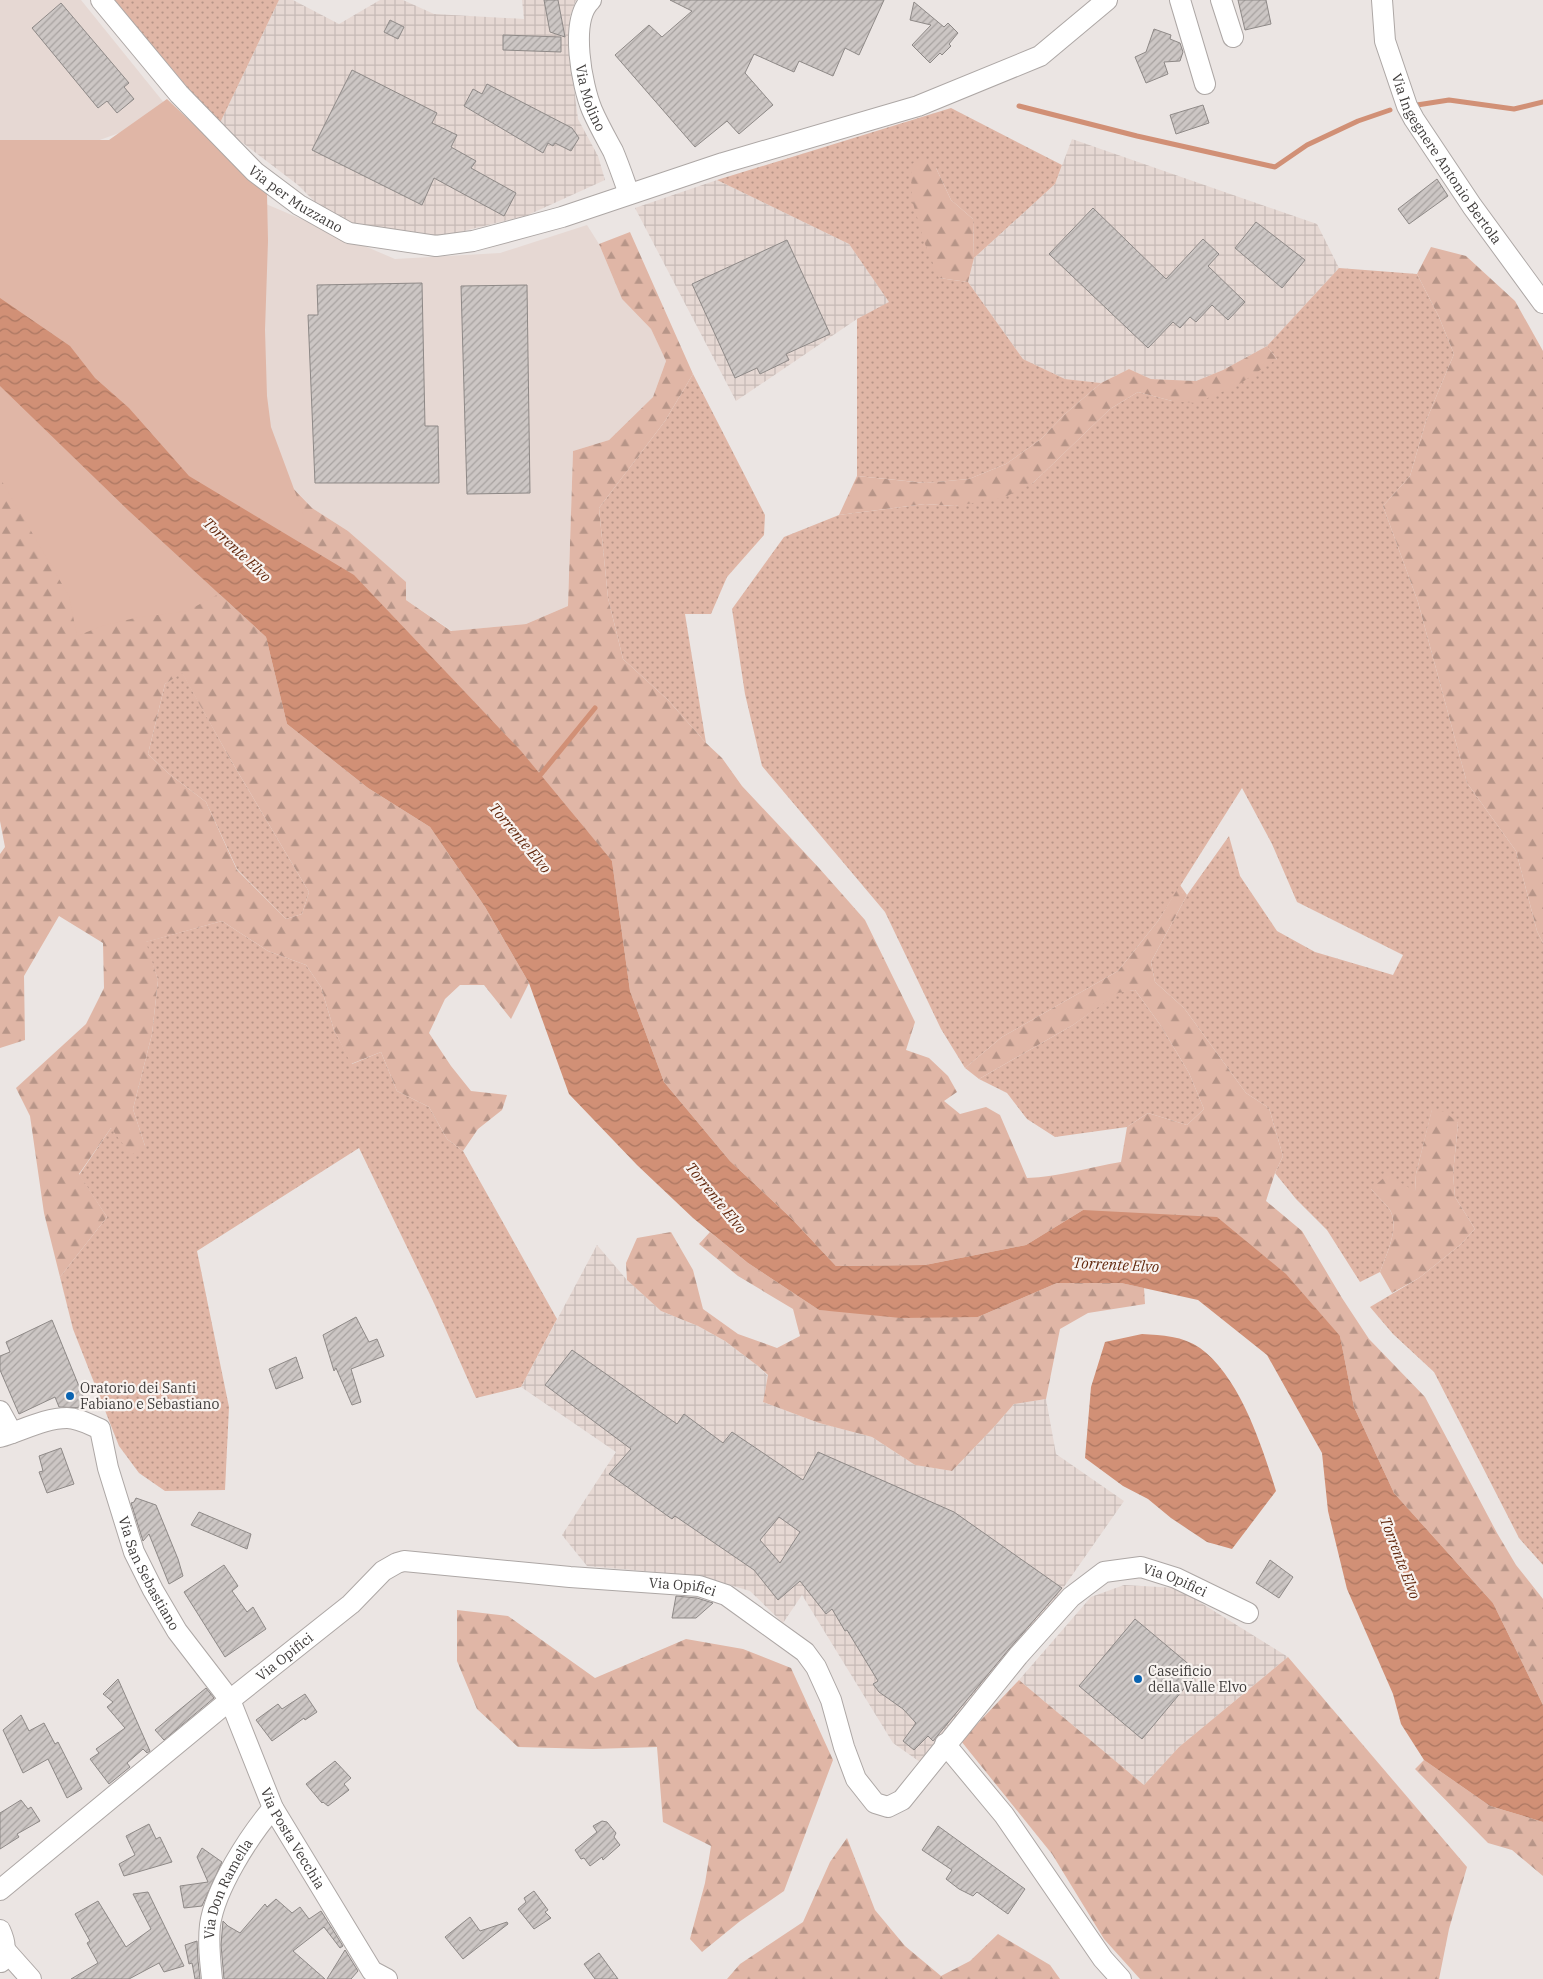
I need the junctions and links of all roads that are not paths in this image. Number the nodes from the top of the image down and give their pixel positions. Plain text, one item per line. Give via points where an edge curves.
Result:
1 (101, 0) edge
2 (591, 0) edge
3 (1107, 0) edge
4 (1180, 0) edge
5 (1221, 0) edge
6 (1382, 0) edge
7 (1233, 37) dead end
8 (1205, 84) dead end
9 (629, 194) junction
10 (1543, 303) edge
11 (0, 1410) edge
12 (6, 1435) edge
13 (1248, 1613) dead end
14 (230, 1700) junction
15 (945, 1744) junction
16 (273, 1808) junction
17 (1, 1892) edge
18 (0, 1925) edge
19 (0, 1930) edge
20 (3, 1957) edge
21 (374, 1976) edge
22 (31, 1979) edge
23 (212, 1979) edge
24 (1121, 1979) edge

1 - 9 street, Via per Muzzano via 179,94 255,172 299,205 349,233 436,246 474,241 562,217
2 - 9 street, Via Molino via 584,8 581,21 579,51 584,82 592,110
3 - 9 street, Via per Muzzano via 1040,56 918,106
4 - 8 street
5 - 7 street
6 - 10 street, Via Ingegnere Antonio Bertola via 1385,40 1407,106 1472,206
11 - 12 street
12 - 14 street, Via San Sebastiano via 32,1425 67,1418 100,1429 108,1468 134,1552 177,1631
13 - 15 street, Via Opifici via 1176,1578 1141,1567 1104,1572 1070,1597
14 - 15 street, Via Opifici via 351,1604 384,1572 404,1561 699,1586 726,1595 806,1652 831,1700 856,1780 876,1803 888,1807 902,1800
14 - 16 street, Via Posta Vecchia
14 - 17 street, Via Opifici
15 - 24 street via 1004,1815 1103,1959
16 - 21 street, Via Posta Vecchia
16 - 23 street, Via Don Ramella via 235,1861 213,1911 209,1945
18 - 19 street
19 - 20 street via 5,1940
20 - 22 street

